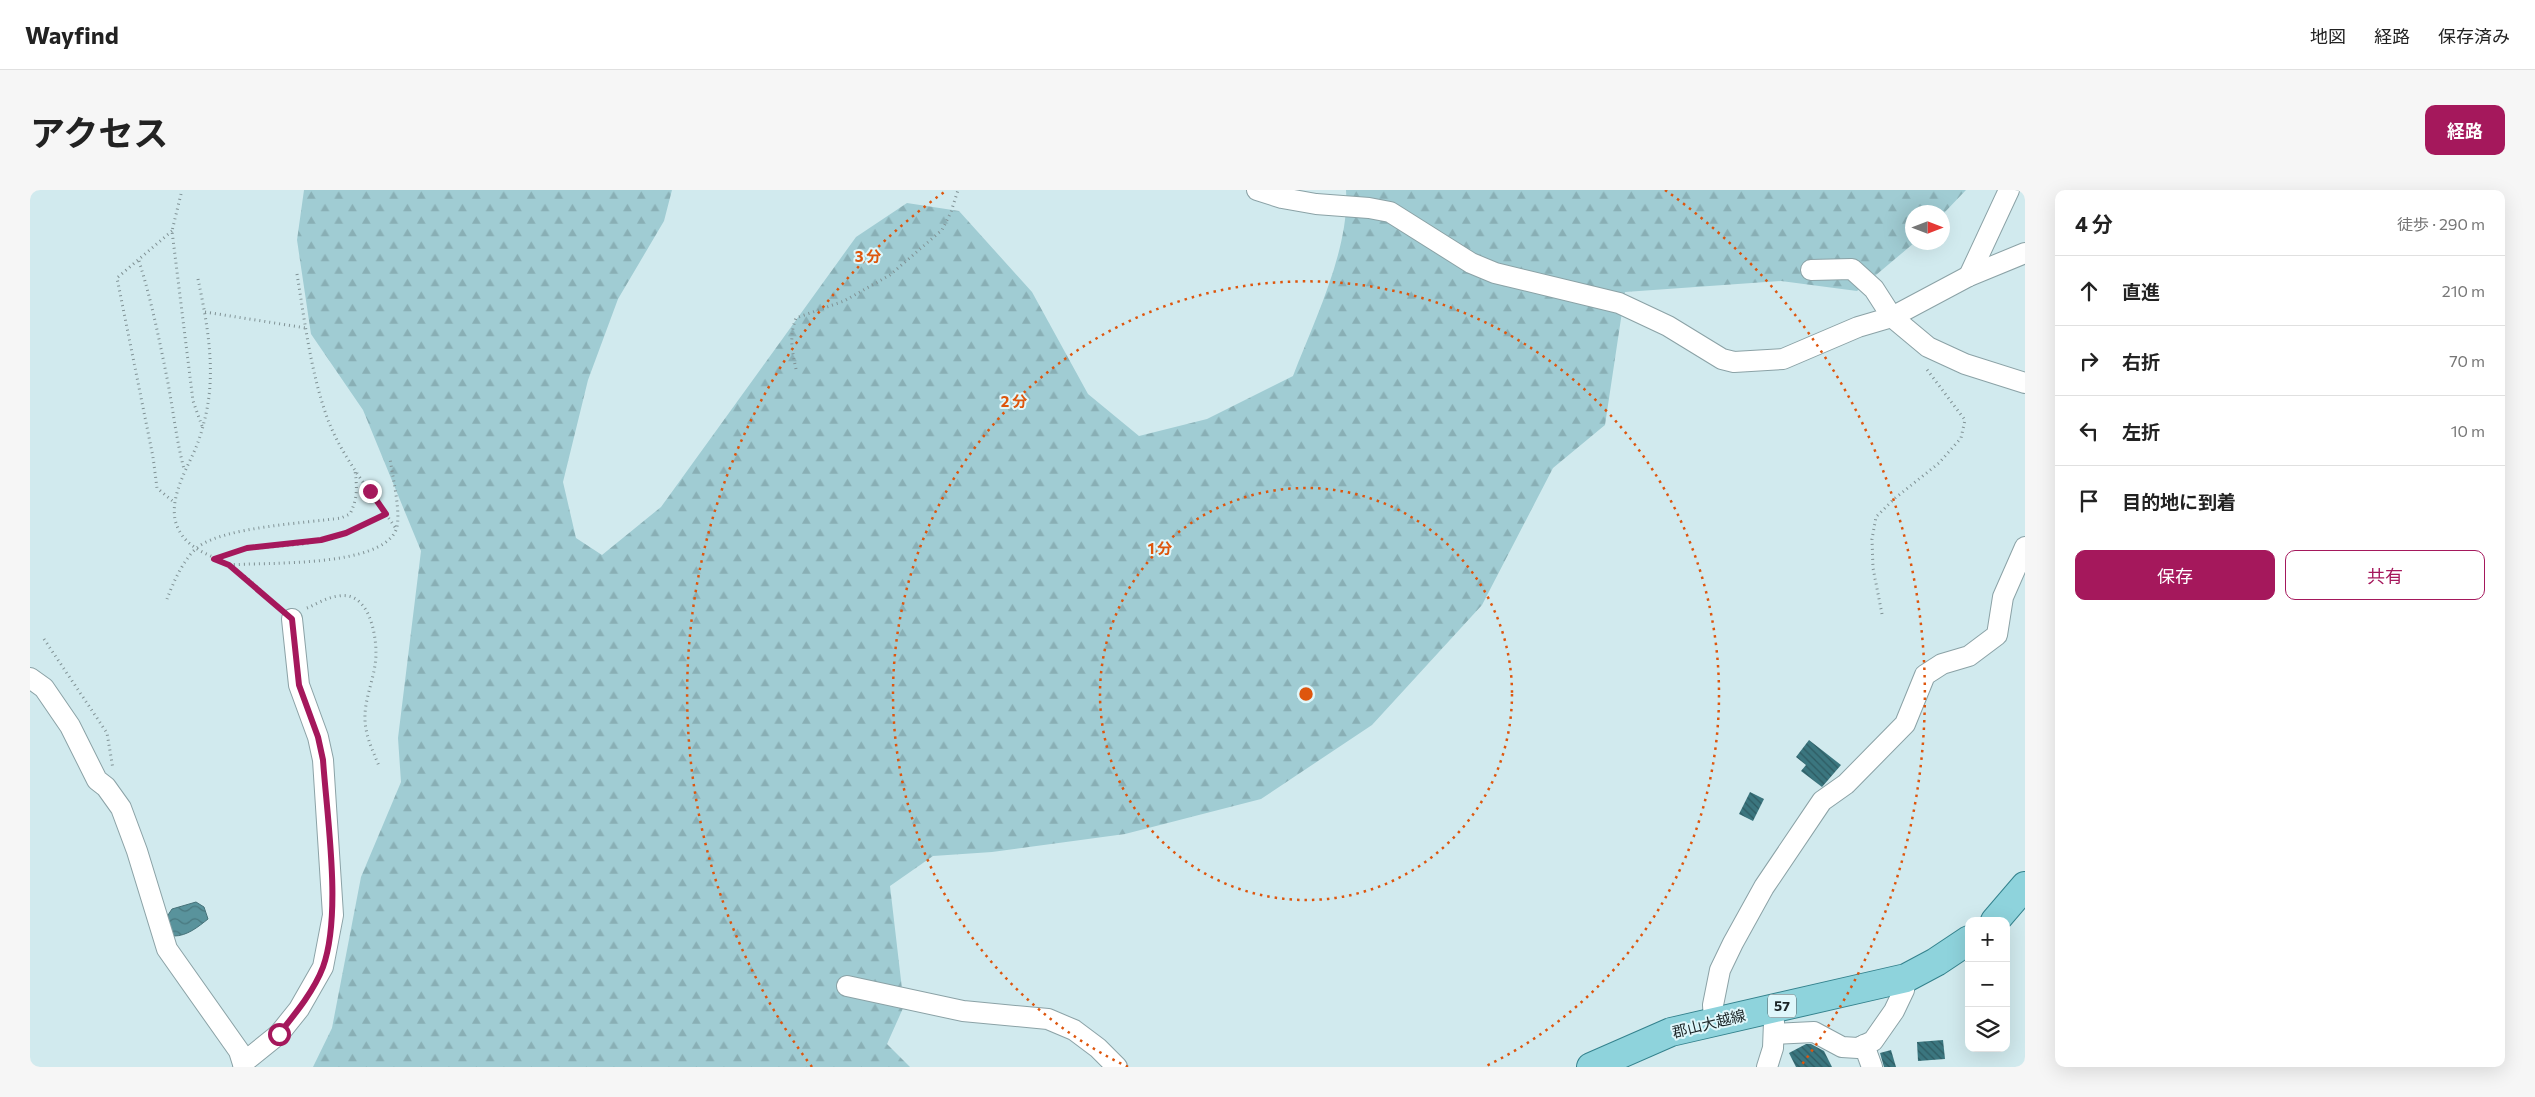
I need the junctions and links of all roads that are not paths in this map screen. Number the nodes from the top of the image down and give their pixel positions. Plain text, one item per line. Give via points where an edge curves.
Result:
1 (1257, 190) edge
2 (2009, 190) edge
3 (1281, 194) edge
4 (2025, 253) edge
5 (1811, 270) dead end
6 (1969, 276) junction
7 (1892, 317) junction
8 (2025, 383) edge
9 (2025, 547) edge
10 (292, 619) road end
11 (30, 678) edge
12 (2025, 886) edge
13 (1998, 917) edge
14 (1965, 943) edge
15 (1906, 978) junction
16 (847, 986) dead end
17 (1714, 1021) junction
18 (1774, 1021) junction
19 (1864, 1045) junction
20 (243, 1065) edge
21 (1117, 1067) edge
22 (1591, 1067) edge
23 (1767, 1067) edge
24 (1872, 1067) edge

1 - 3 street
2 - 6 street
3 - 7 street via 1316,204 1390,212 1471,263 1495,273 1619,303 1668,326 1722,359 1734,362 1783,358 1858,327
4 - 6 street
5 - 7 street via 1852,269 1874,289
6 - 7 street
7 - 8 street via 1919,341 1965,364
9 - 17 street via 2003,597 1997,635 1969,656 1942,664 1925,675 1905,724 1846,784 1822,801 1785,854 1749,911 1720,970 1713,1005
10 - 20 street via 299,685 323,760 333,915 323,967 299,1009 279,1034
11 - 20 street via 44,688 70,726 97,780 121,808 167,948 239,1051
12 - 13 main road
14 - 15 main road, 郡山大越線 / 57
15 - 18 main road, 郡山大越線 / 57
15 - 19 street via 1894,1011 1873,1041
16 - 21 street via 963,1011 1048,1019 1074,1030
17 - 18 main road, 郡山大越線 / 57
17 - 22 main road, 郡山大越線 / 57 via 1671,1032
18 - 19 street via 1814,1032 1842,1047
18 - 23 street via 1773,1048
19 - 24 street

